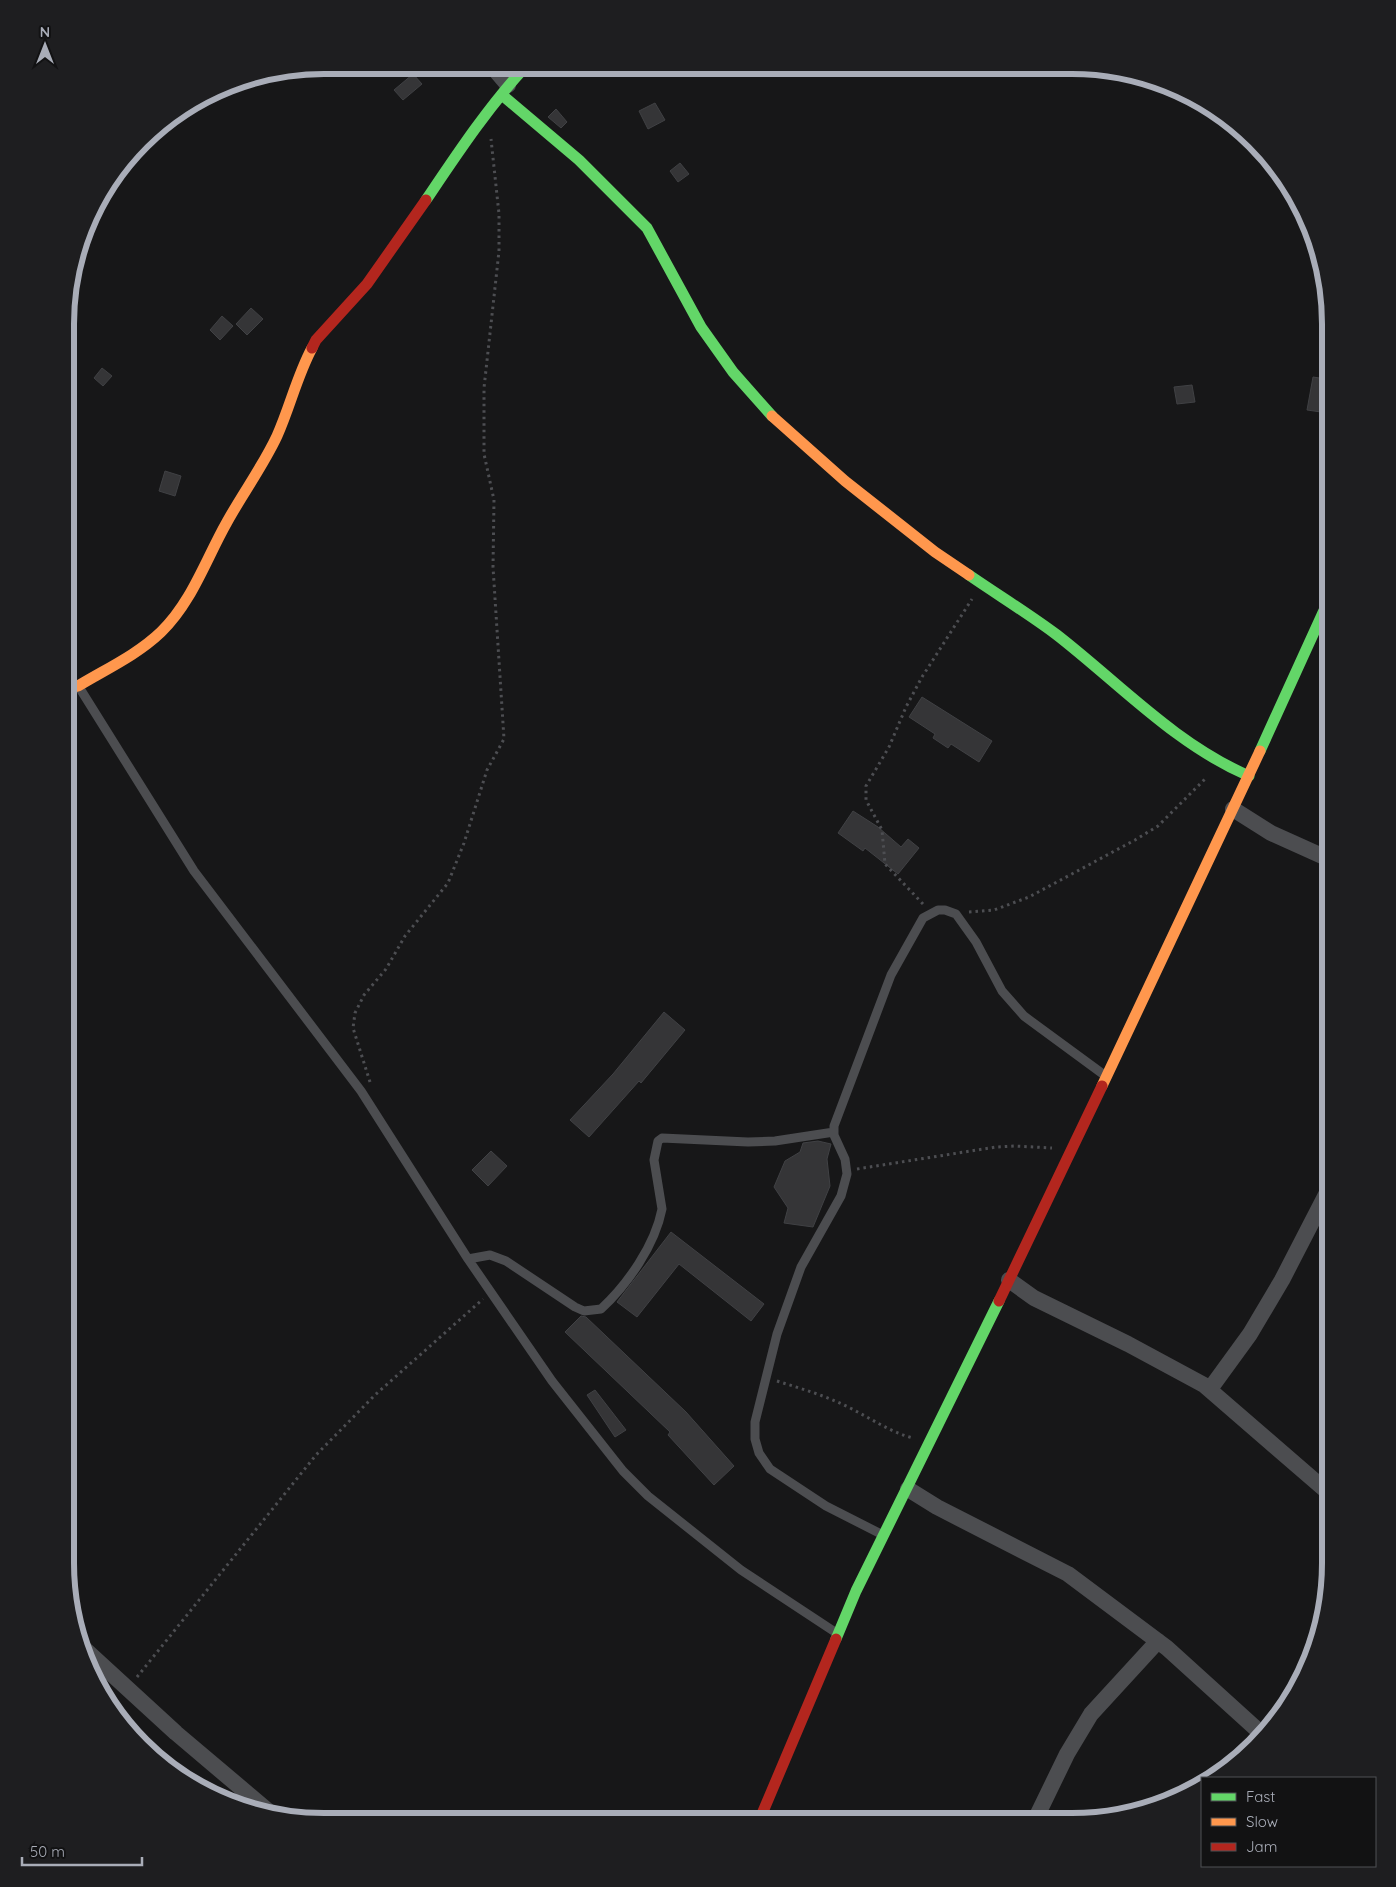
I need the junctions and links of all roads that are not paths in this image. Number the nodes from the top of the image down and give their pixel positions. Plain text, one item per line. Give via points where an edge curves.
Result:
1 (496, 74) edge
2 (519, 74) edge
3 (505, 90) junction
4 (1322, 615) edge
5 (78, 686) junction
6 (74, 687) edge
7 (1249, 776) junction
8 (1234, 809) junction
9 (1322, 856) edge
10 (1107, 1077) junction
11 (834, 1132) junction
12 (1322, 1202) edge
13 (468, 1259) junction
14 (1009, 1280) junction
15 (1210, 1389) junction
16 (1322, 1487) edge
17 (908, 1489) junction
18 (883, 1535) junction
19 (838, 1634) junction
20 (1158, 1641) junction
21 (91, 1655) edge
22 (1258, 1730) edge
23 (262, 1806) edge
24 (761, 1813) edge
25 (1038, 1813) edge

1 - 3 street
2 - 3 street
3 - 5 street via 367,284 316,340 267,454 226,524 206,567 177,613 143,648
3 - 7 street via 647,228 701,327 733,372 777,420 844,481 935,552 1057,635 1145,710 1219,763
4 - 7 street
5 - 6 street
5 - 13 lane via 194,871 361,1092
7 - 8 street
8 - 9 street via 1271,833
8 - 10 street
10 - 11 lane via 1024,1016 1002,991 976,942 956,914 945,910 930,912 910,938 890,976
10 - 14 street
11 - 13 lane via 775,1141 662,1138 658,1141 654,1160 662,1209 660,1218 631,1273 601,1309 575,1307 506,1261 490,1255
11 - 18 lane via 847,1169 840,1196 801,1267 765,1376 754,1422 755,1431 759,1453 770,1469 826,1506
12 - 15 street via 1250,1334
13 - 19 lane via 582,1420 623,1471 648,1496 741,1570
14 - 15 street via 1034,1298
14 - 17 street
15 - 16 street
17 - 18 street
17 - 20 street via 1068,1574
18 - 19 street
19 - 24 street
20 - 22 street
20 - 25 street via 1091,1714
21 - 23 street

